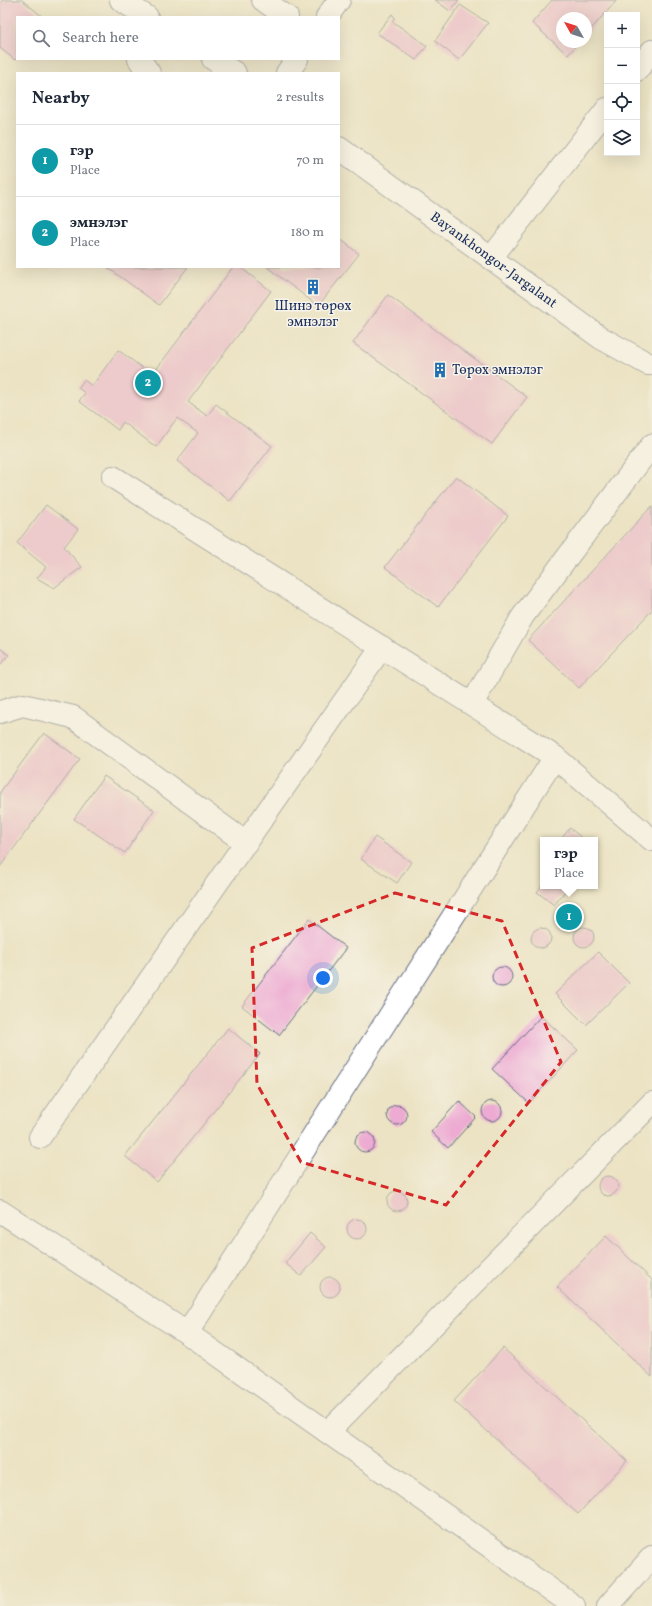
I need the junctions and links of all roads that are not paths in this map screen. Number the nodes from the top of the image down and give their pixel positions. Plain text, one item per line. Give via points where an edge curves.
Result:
1 (114, 0) edge
2 (120, 0) edge
3 (263, 0) edge
4 (339, 0) edge
5 (121, 16) edge
6 (145, 16) edge
7 (285, 16) edge
8 (328, 16) edge
9 (652, 51) edge
10 (140, 60) edge
11 (215, 60) edge
12 (296, 60) edge
13 (640, 66) edge
14 (148, 72) edge
15 (233, 72) edge
16 (288, 72) edge
17 (604, 113) edge
18 (340, 149) edge
19 (491, 258) junction
20 (652, 364) edge
21 (652, 445) edge
22 (113, 476) dead end
23 (382, 647) junction
24 (472, 704) junction
25 (0, 712) edge
26 (555, 757) junction
27 (652, 840) edge
28 (246, 843) junction
29 (652, 1103) edge
30 (40, 1137) dead end
31 (0, 1211) edge
32 (187, 1333) junction
33 (328, 1432) junction
34 (652, 1557) edge
35 (574, 1606) edge
36 (608, 1606) edge

1 - 5 street
2 - 6 street
3 - 7 street
4 - 8 street
9 - 13 street
10 - 14 street
11 - 15 street
12 - 16 street
17 - 19 street
18 - 19 street, Bayankhongor-Jargalant
19 - 20 street, Bayankhongor-Jargalant via 601,338
21 - 24 street via 523,616
22 - 23 street
23 - 24 street
23 - 28 street
24 - 26 street
25 - 28 street via 23,705 73,717
26 - 27 street
26 - 32 street
28 - 30 street
29 - 33 street
31 - 32 street
32 - 33 street
33 - 35 street
34 - 36 street

